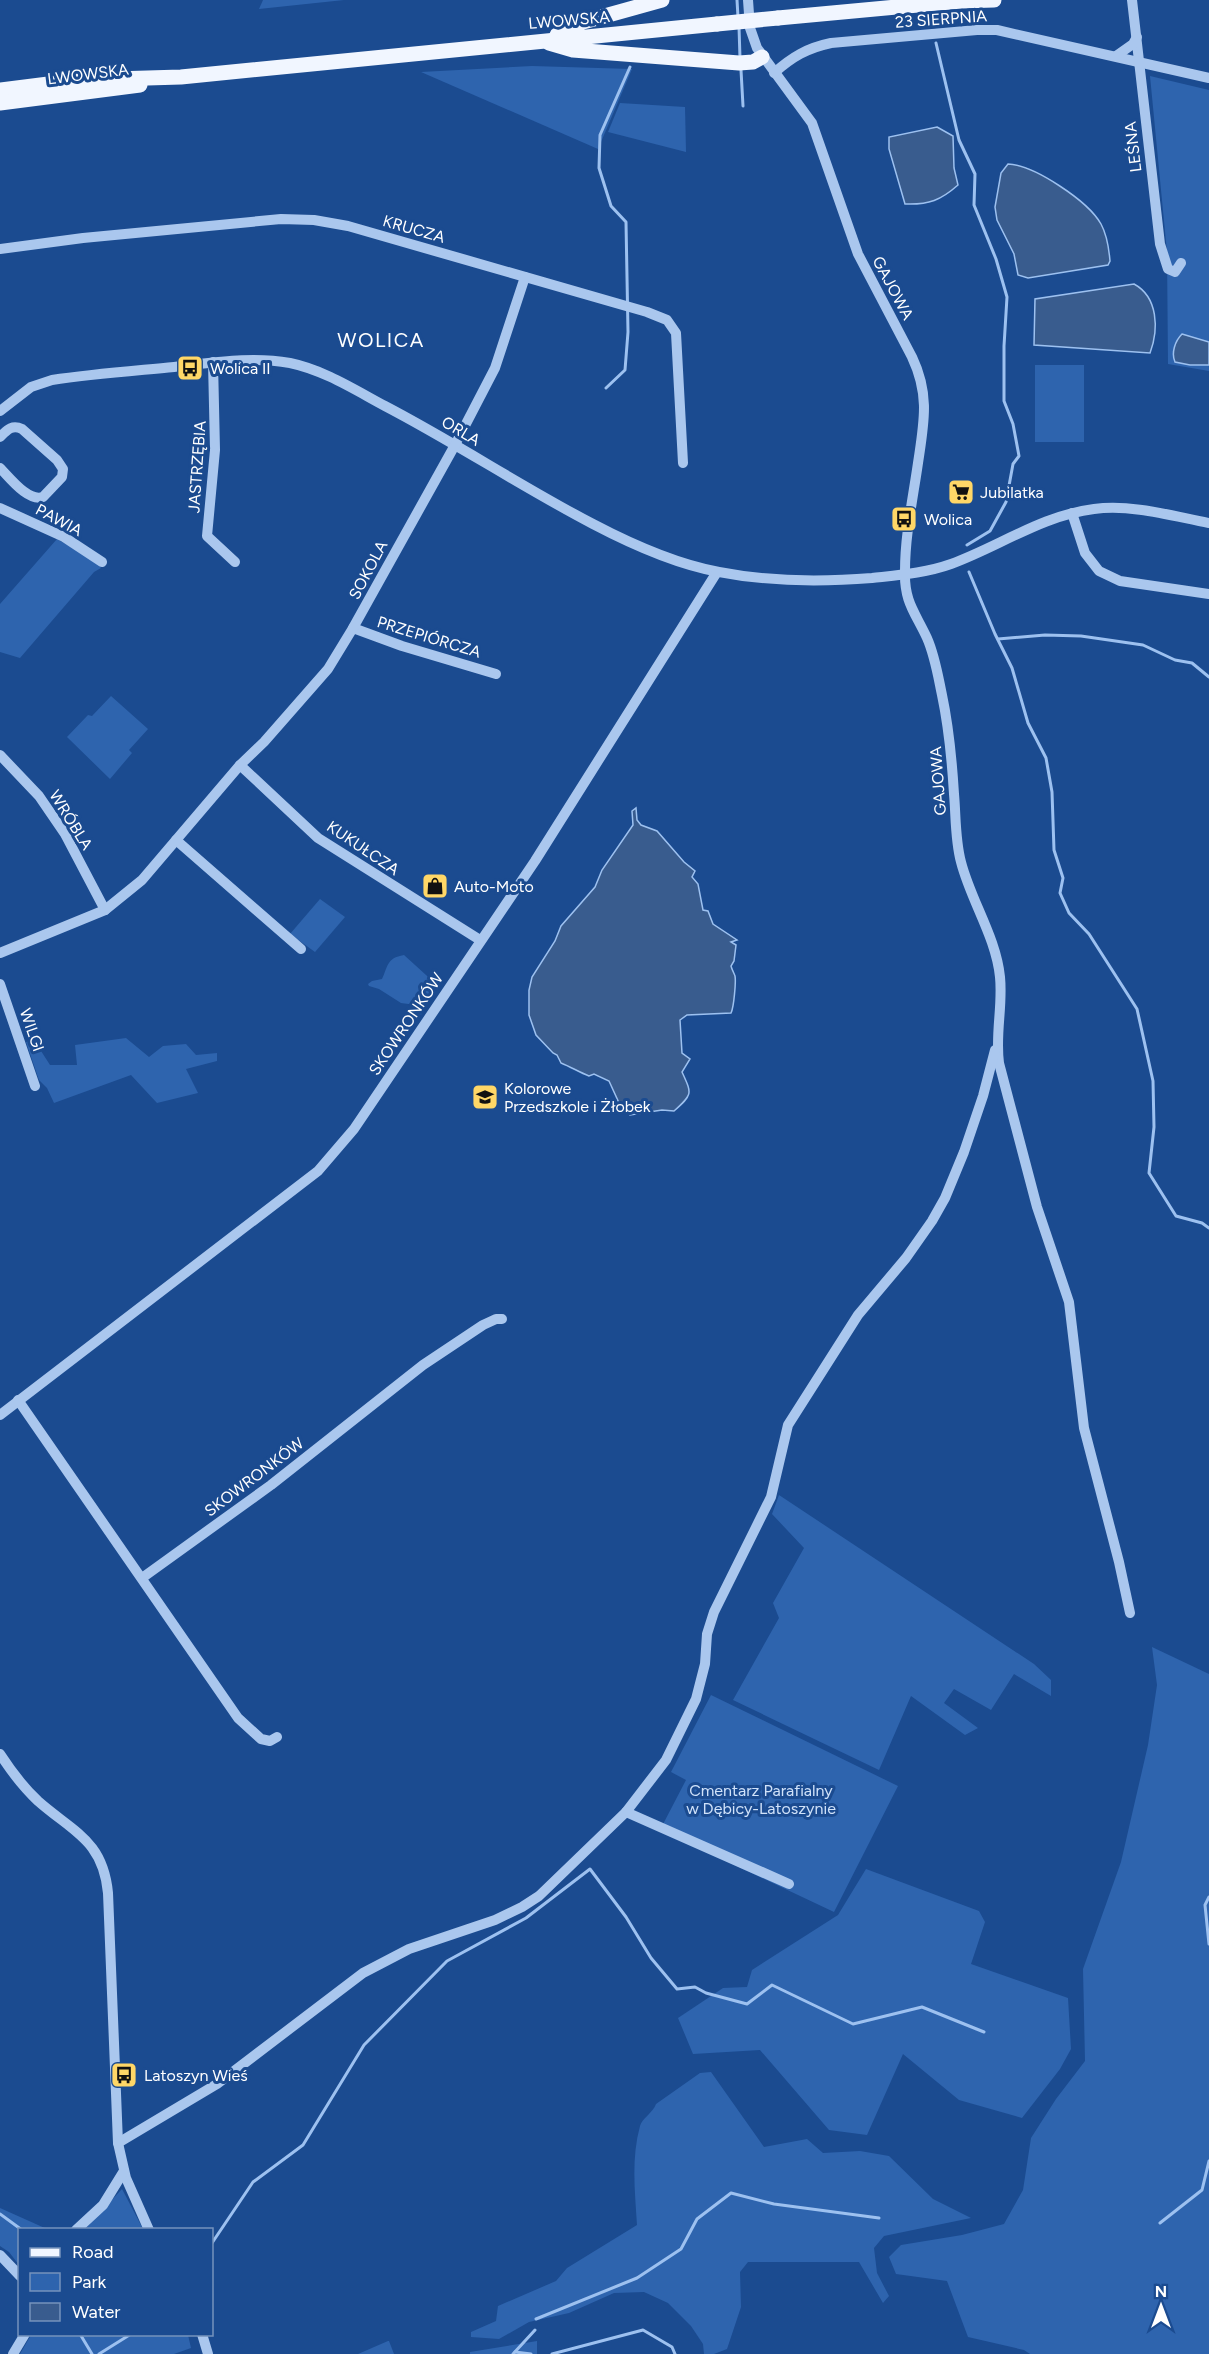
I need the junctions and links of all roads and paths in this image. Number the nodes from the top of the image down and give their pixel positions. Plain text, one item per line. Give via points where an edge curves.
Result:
1 (662, 0) edge
2 (748, 0) edge
3 (964, 0) edge
4 (994, 0) edge
5 (1132, 0) edge
6 (1137, 37) junction
7 (544, 40) junction
8 (1116, 56) junction
9 (762, 57) junction
10 (1140, 63) junction
11 (774, 72) junction
12 (181, 76) junction
13 (1209, 78) edge
14 (0, 90) edge
15 (0, 103) edge
16 (0, 249) edge
17 (1182, 263) dead end
18 (525, 277) junction
19 (213, 362) junction
20 (0, 411) edge
21 (0, 437) edge
22 (455, 445) junction
23 (683, 463) dead end
24 (0, 468) edge
25 (0, 508) edge
26 (1072, 513) junction
27 (1209, 523) edge
28 (102, 562) dead end
29 (235, 562) dead end
30 (717, 572) junction
31 (904, 574) junction
32 (1209, 594) edge
33 (353, 628) junction
34 (496, 674) dead end
35 (0, 755) edge
36 (240, 765) junction
37 (176, 840) junction
38 (105, 910) junction
39 (480, 940) junction
40 (301, 949) dead end
41 (0, 952) edge
42 (0, 984) edge
43 (996, 1045) junction
44 (35, 1086) dead end
45 (502, 1319) dead end
46 (18, 1400) junction
47 (0, 1415) edge
48 (142, 1578) junction
49 (1130, 1613) dead end
50 (277, 1737) dead end
51 (0, 1754) edge
52 (626, 1812) junction
53 (789, 1884) dead end
54 (118, 2143) junction
55 (124, 2171) junction
56 (77, 2228) edge
57 (148, 2228) edge
58 (0, 2255) edge
59 (18, 2274) edge
60 (25, 2336) edge
61 (203, 2336) edge
62 (13, 2354) edge
63 (208, 2354) edge

1 - 7 main road via 582,22
2 - 9 street, GAJOWA via 752,37
3 - 4 main road, LWOWSKA
3 - 7 main road, LWOWSKA, bridge
5 - 6 street, LEŚNA
6 - 8 street
6 - 10 street, LEŚNA
7 - 9 main road via 573,50 739,63
7 - 12 main road, LWOWSKA
8 - 10 street, 23 SIERPNIA
8 - 11 street, 23 SIERPNIA via 1019,34 977,30 821,45 799,53
9 - 11 street, GAJOWA
10 - 13 street, 23 SIERPNIA
10 - 17 street, LEŚNA via 1160,244 1168,269 1175,272
11 - 31 street, GAJOWA via 816,130 861,260 920,373 924,425
12 - 14 main road, LWOWSKA via 80,80
12 - 15 main road, LWOWSKA via 135,86
16 - 18 street, KRUCZA via 269,220 314,220 348,226
18 - 22 street, SOKOLA via 495,368
18 - 23 street, KRUCZA via 667,320 676,333
19 - 20 street, ORLA via 52,380 31,387
19 - 22 street, ORLA via 257,359 324,374
19 - 29 street, JASTRZĘBIA via 215,450 207,536
21 - 24 street via 8,429 22,429 63,469 62,477 39,499 30,496
22 - 30 street, ORLA via 545,499 637,547
22 - 33 street, SOKOLA
25 - 28 street, PAWIA via 64,537
26 - 27 street via 1125,508
26 - 31 street via 965,558
26 - 32 street via 1085,553 1099,571 1120,581
30 - 31 street, ORLA via 813,582
30 - 39 street, SKOWRONKÓW via 535,861
31 - 43 street, GAJOWA via 909,605 927,638 947,721 961,862 995,951 1001,989
33 - 34 street, PRZEPIÓRCZA
33 - 36 street, SOKOLA via 328,669
35 - 38 street, WRÓBLA via 39,796 65,834
36 - 37 street, SOKOLA
36 - 39 street, KUKUŁCZA via 318,838
37 - 38 street, SOKOLA via 142,880
37 - 40 street
38 - 41 street, SOKOLA
39 - 46 street, SKOWRONKÓW via 354,1129 318,1171
42 - 44 street, WILGI
43 - 49 street via 1038,1207 1069,1302 1084,1428
43 - 52 street via 964,1152 945,1198 906,1258 858,1315 788,1425 771,1497 714,1612 696,1699 666,1760
45 - 48 street, SKOWRONKÓW via 483,1325 423,1365 271,1485
46 - 47 street, SKOWRONKÓW
46 - 48 street
48 - 50 street via 238,1718 261,1739 270,1741
51 - 54 street via 32,1796 89,1842 105,1871
52 - 53 street
52 - 54 street via 522,1907 409,1949 363,1973 217,2084
54 - 55 street
55 - 56 street via 103,2205
55 - 57 street
58 - 59 street
60 - 62 street
61 - 63 street

